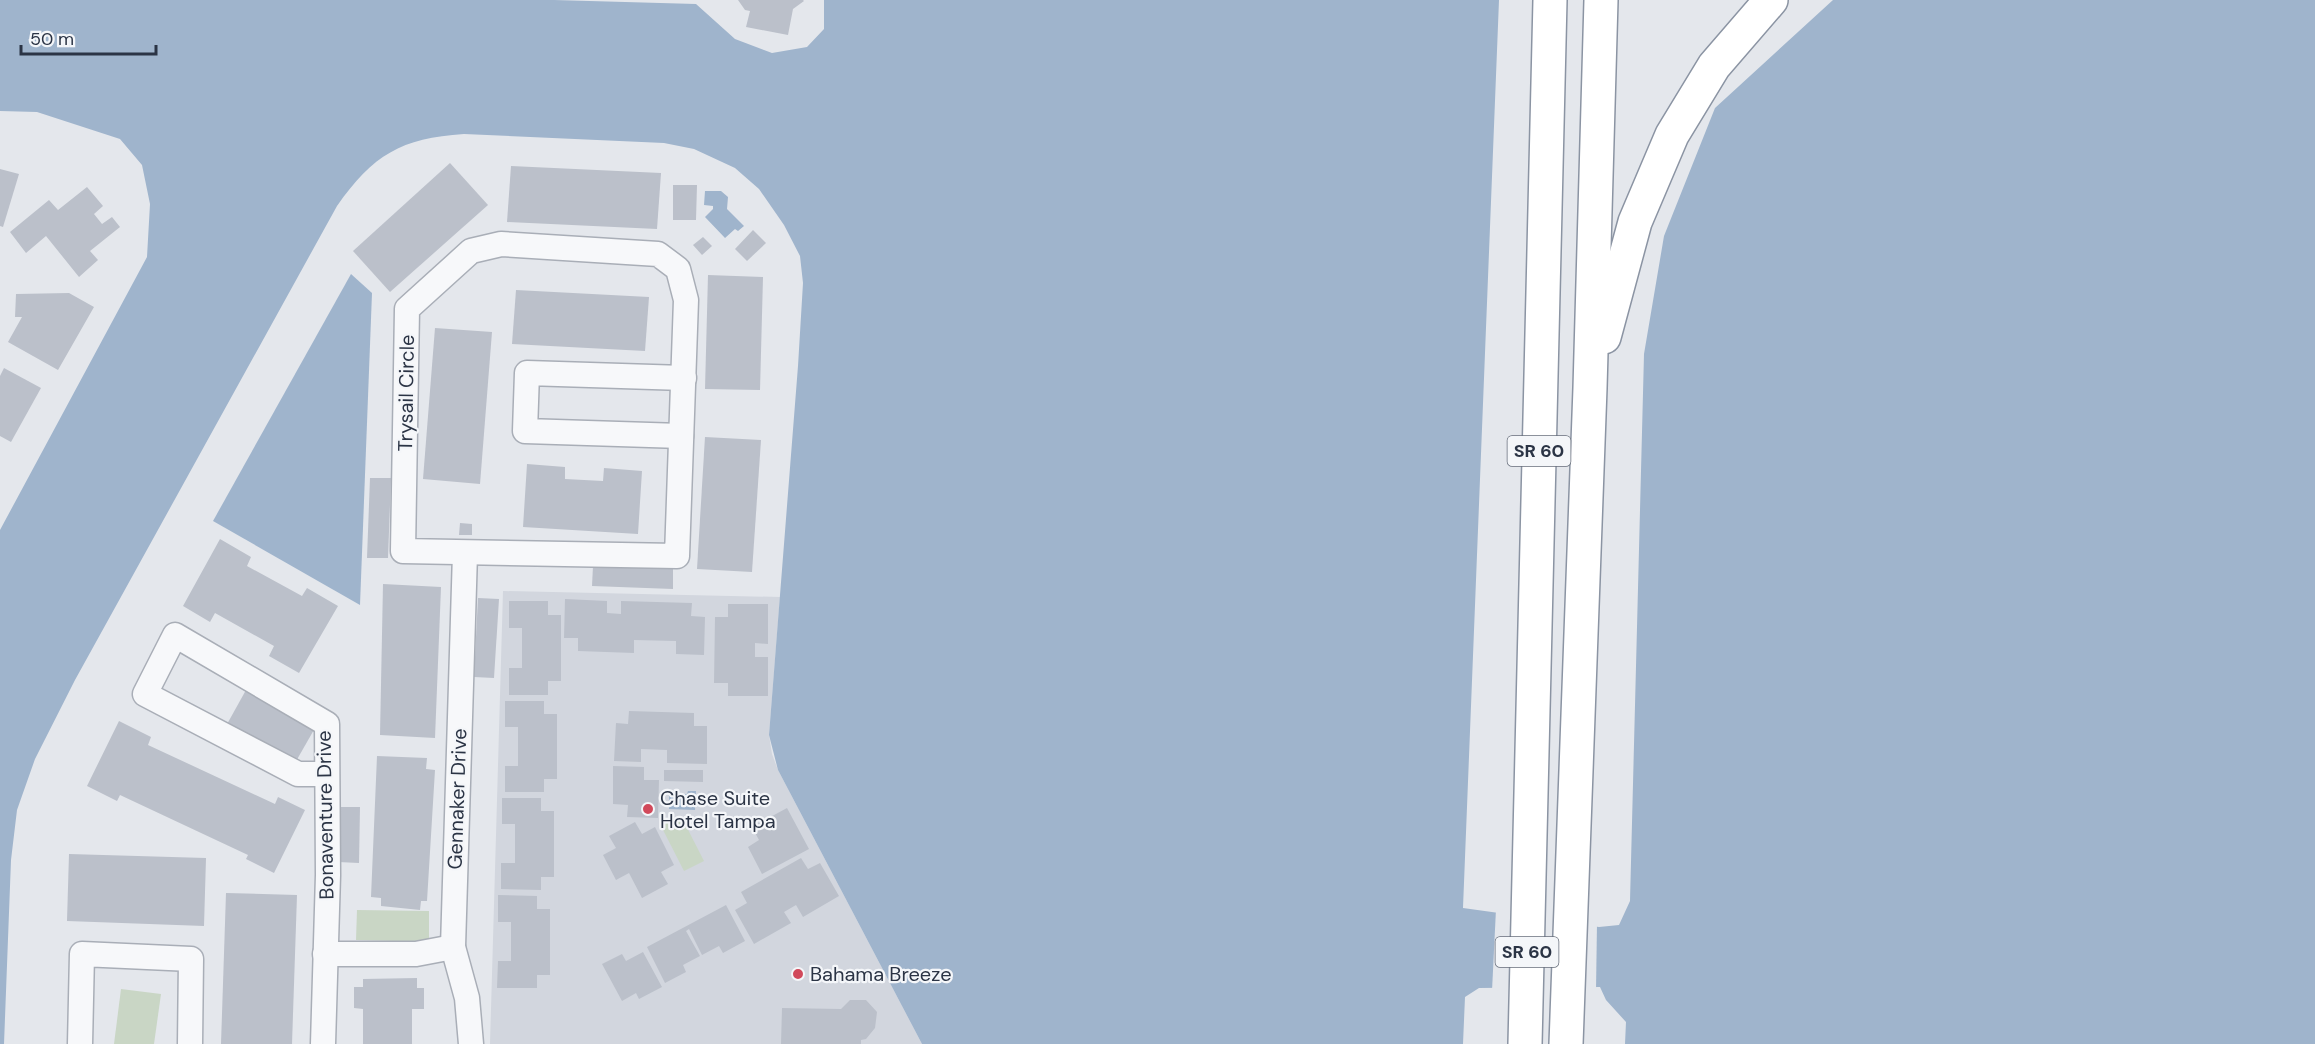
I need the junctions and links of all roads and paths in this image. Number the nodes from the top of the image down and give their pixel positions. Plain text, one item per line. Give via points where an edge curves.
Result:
1 (1550, 0) edge
2 (1601, 0) edge
3 (1771, 0) edge
4 (684, 378) junction
5 (1590, 388) junction
6 (681, 436) junction
7 (465, 553) junction
8 (327, 774) junction
9 (453, 947) junction
10 (325, 954) junction
11 (80, 1044) edge
12 (190, 1044) edge
13 (323, 1044) edge
14 (471, 1044) edge
15 (1525, 1044) edge
16 (1566, 1044) edge

1 - 15 highway, SR 60
2 - 5 highway, SR 60
3 - 5 highway via 1714,66 1672,135 1635,222
4 - 6 street, Trysail Circle
4 - 6 street via 527,373 525,431
4 - 7 street, Trysail Circle via 686,300 678,269 658,254 501,244 471,251 407,309 403,551
5 - 16 highway, SR 60
6 - 7 street, Trysail Circle via 677,556
7 - 9 street, Gennaker Drive
8 - 8 street, Bonaventure Drive via 327,724 175,635 145,693 298,774
8 - 10 street, Bonaventure Drive
9 - 10 street via 416,954
9 - 14 street, Gennaker Drive via 466,998
10 - 13 street, Bonaventure Drive
11 - 12 street via 82,954 191,959

